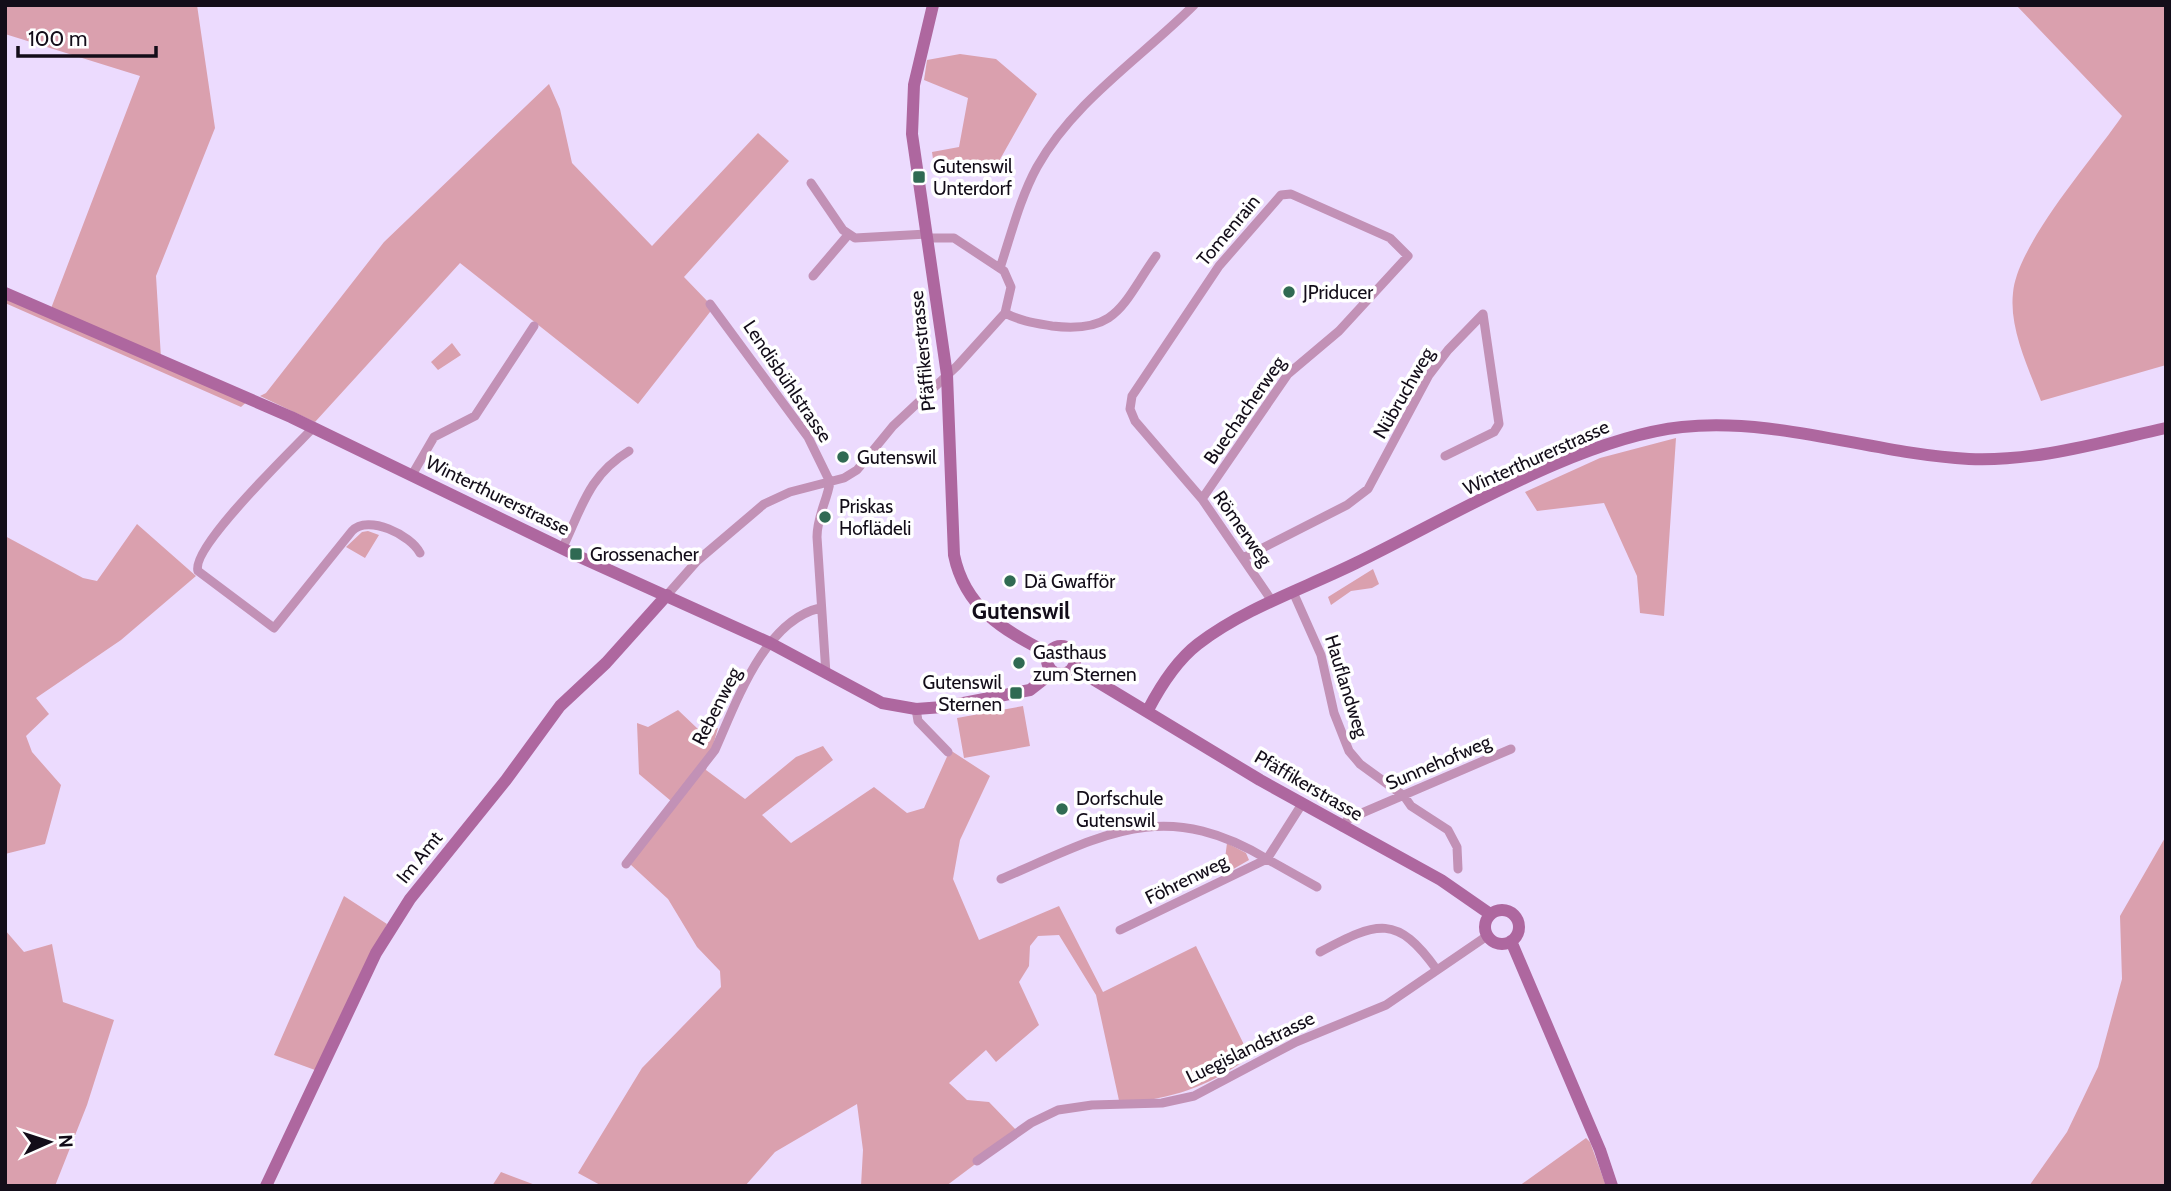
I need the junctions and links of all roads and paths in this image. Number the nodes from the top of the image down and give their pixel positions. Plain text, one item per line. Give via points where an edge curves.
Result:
1 (933, 5) edge
2 (1194, 5) edge
3 (811, 183) dead end
4 (848, 235) junction
5 (927, 236) junction
6 (1156, 256) dead end
7 (1408, 256) joint
8 (1000, 268) junction
9 (813, 276) dead end
10 (5, 292) edge
11 (710, 304) dead end
12 (1005, 313) junction
13 (534, 326) dead end
14 (947, 375) junction
15 (1131, 411) joint
16 (313, 428) junction
17 (2166, 428) edge
18 (629, 451) dead end
19 (1445, 456) dead end
20 (412, 475) junction
21 (830, 482) junction
22 (1202, 499) junction
23 (563, 547) junction
24 (420, 553) dead end
25 (1243, 558) junction
26 (1293, 592) junction
27 (667, 595) junction
28 (1272, 601) junction
29 (820, 608) junction
30 (773, 641) junction
31 (1048, 653) junction
32 (1073, 667) junction
33 (1053, 672) junction
34 (826, 674) junction
35 (916, 709) junction
36 (1148, 709) junction
37 (1511, 750) dead end
38 (948, 752) dead end
39 (1404, 796) junction
40 (1301, 804) junction
41 (1342, 827) junction
42 (1267, 859) junction
43 (626, 864) dead end
44 (1458, 869) dead end
45 (1001, 879) dead end
46 (1317, 887) dead end
47 (1490, 914) junction
48 (1120, 930) dead end
49 (1487, 936) junction
50 (1511, 941) junction
51 (1320, 952) dead end
52 (1437, 970) junction
53 (977, 1161) dead end
54 (266, 1186) edge
55 (1612, 1186) edge

1 - 5 main road, Pfäffikerstrasse via 916,72 912,116
2 - 8 street via 1087,103 1053,143 1028,186
3 - 4 street
4 - 5 street via 869,240
4 - 9 street
5 - 8 street via 958,240
5 - 14 main road, Pfäffikerstrasse
6 - 12 street via 1117,311 1098,326 1077,329 1039,324
7 - 15 street, Tomenrain via 1390,238 1291,194 1281,195 1219,266 1132,396
7 - 22 street, Buechacherweg via 1339,331 1288,374
8 - 12 street via 1011,287
10 - 16 main road, Winterthurerstrasse
11 - 21 street, Lendisbühlstrasse via 808,438
12 - 14 street
13 - 20 street via 475,416 434,437
14 - 21 street via 893,426 857,470
14 - 31 main road, Pfäffikerstrasse via 952,541 957,569 968,594 988,617
15 - 22 street, Römerweg
16 - 20 main road, Winterthurerstrasse
16 - 24 street via 241,503 207,547 197,562 201,575 274,628 361,524 391,531 416,545
17 - 26 main road, Winterthurerstrasse via 2045,453 1982,459 1750,427 1660,430 1577,456
18 - 23 street via 607,464 581,504
19 - 25 street, Nübruchweg via 1494,432 1499,424 1483,314 1429,375 1368,489 1347,505
20 - 23 main road, Winterthurerstrasse
21 - 27 street via 790,492 752,512 683,574
21 - 29 street via 817,524
22 - 25 street, Römerweg
23 - 27 main road, Winterthurerstrasse
25 - 28 street, Römerweg
26 - 28 main road, Winterthurerstrasse
26 - 39 street, Hauflandweg via 1321,654 1346,745 1360,764
27 - 30 main road, Winterthurerstrasse
27 - 54 main road, Im Amt via 561,706 410,899 376,953
28 - 36 main road, Winterthurerstrasse via 1197,645 1175,667
29 - 30 street, Rebenweg via 800,615
29 - 34 street
30 - 34 main road, Winterthurerstrasse
30 - 43 street, Rebenweg via 733,706 715,750
31 - 32 main road via 1057,646 1068,647 1075,656
31 - 33 main road via 1046,661
32 - 33 main road via 1065,674
32 - 36 main road, Pfäffikerstrasse
33 - 35 main road, Winterthurerstrasse via 1030,690
34 - 35 main road, Winterthurerstrasse via 882,703
35 - 38 street via 918,720
36 - 40 main road, Pfäffikerstrasse
37 - 39 street, Sunnehofweg
39 - 41 street, Sunnehofweg via 1348,819
39 - 44 street, Hauflandweg via 1411,806 1448,830 1457,847
40 - 41 main road, Pfäffikerstrasse
40 - 42 street
41 - 47 main road, Pfäffikerstrasse via 1441,880
42 - 45 street via 1205,831 1147,826 1097,838
42 - 46 street
42 - 48 street, Föhrenweg
47 - 49 main road
47 - 50 main road, Pfäffikerstrasse via 1503,909 1515,915 1518,930
49 - 50 main road via 1498,943
49 - 52 street, Luegislandstrasse
50 - 55 main road, Pfäffikerstrasse
51 - 52 street via 1354,936 1390,928 1412,938
52 - 53 street, Luegislandstrasse via 1385,1005 1285,1046 1194,1096 1162,1103 1058,1110

